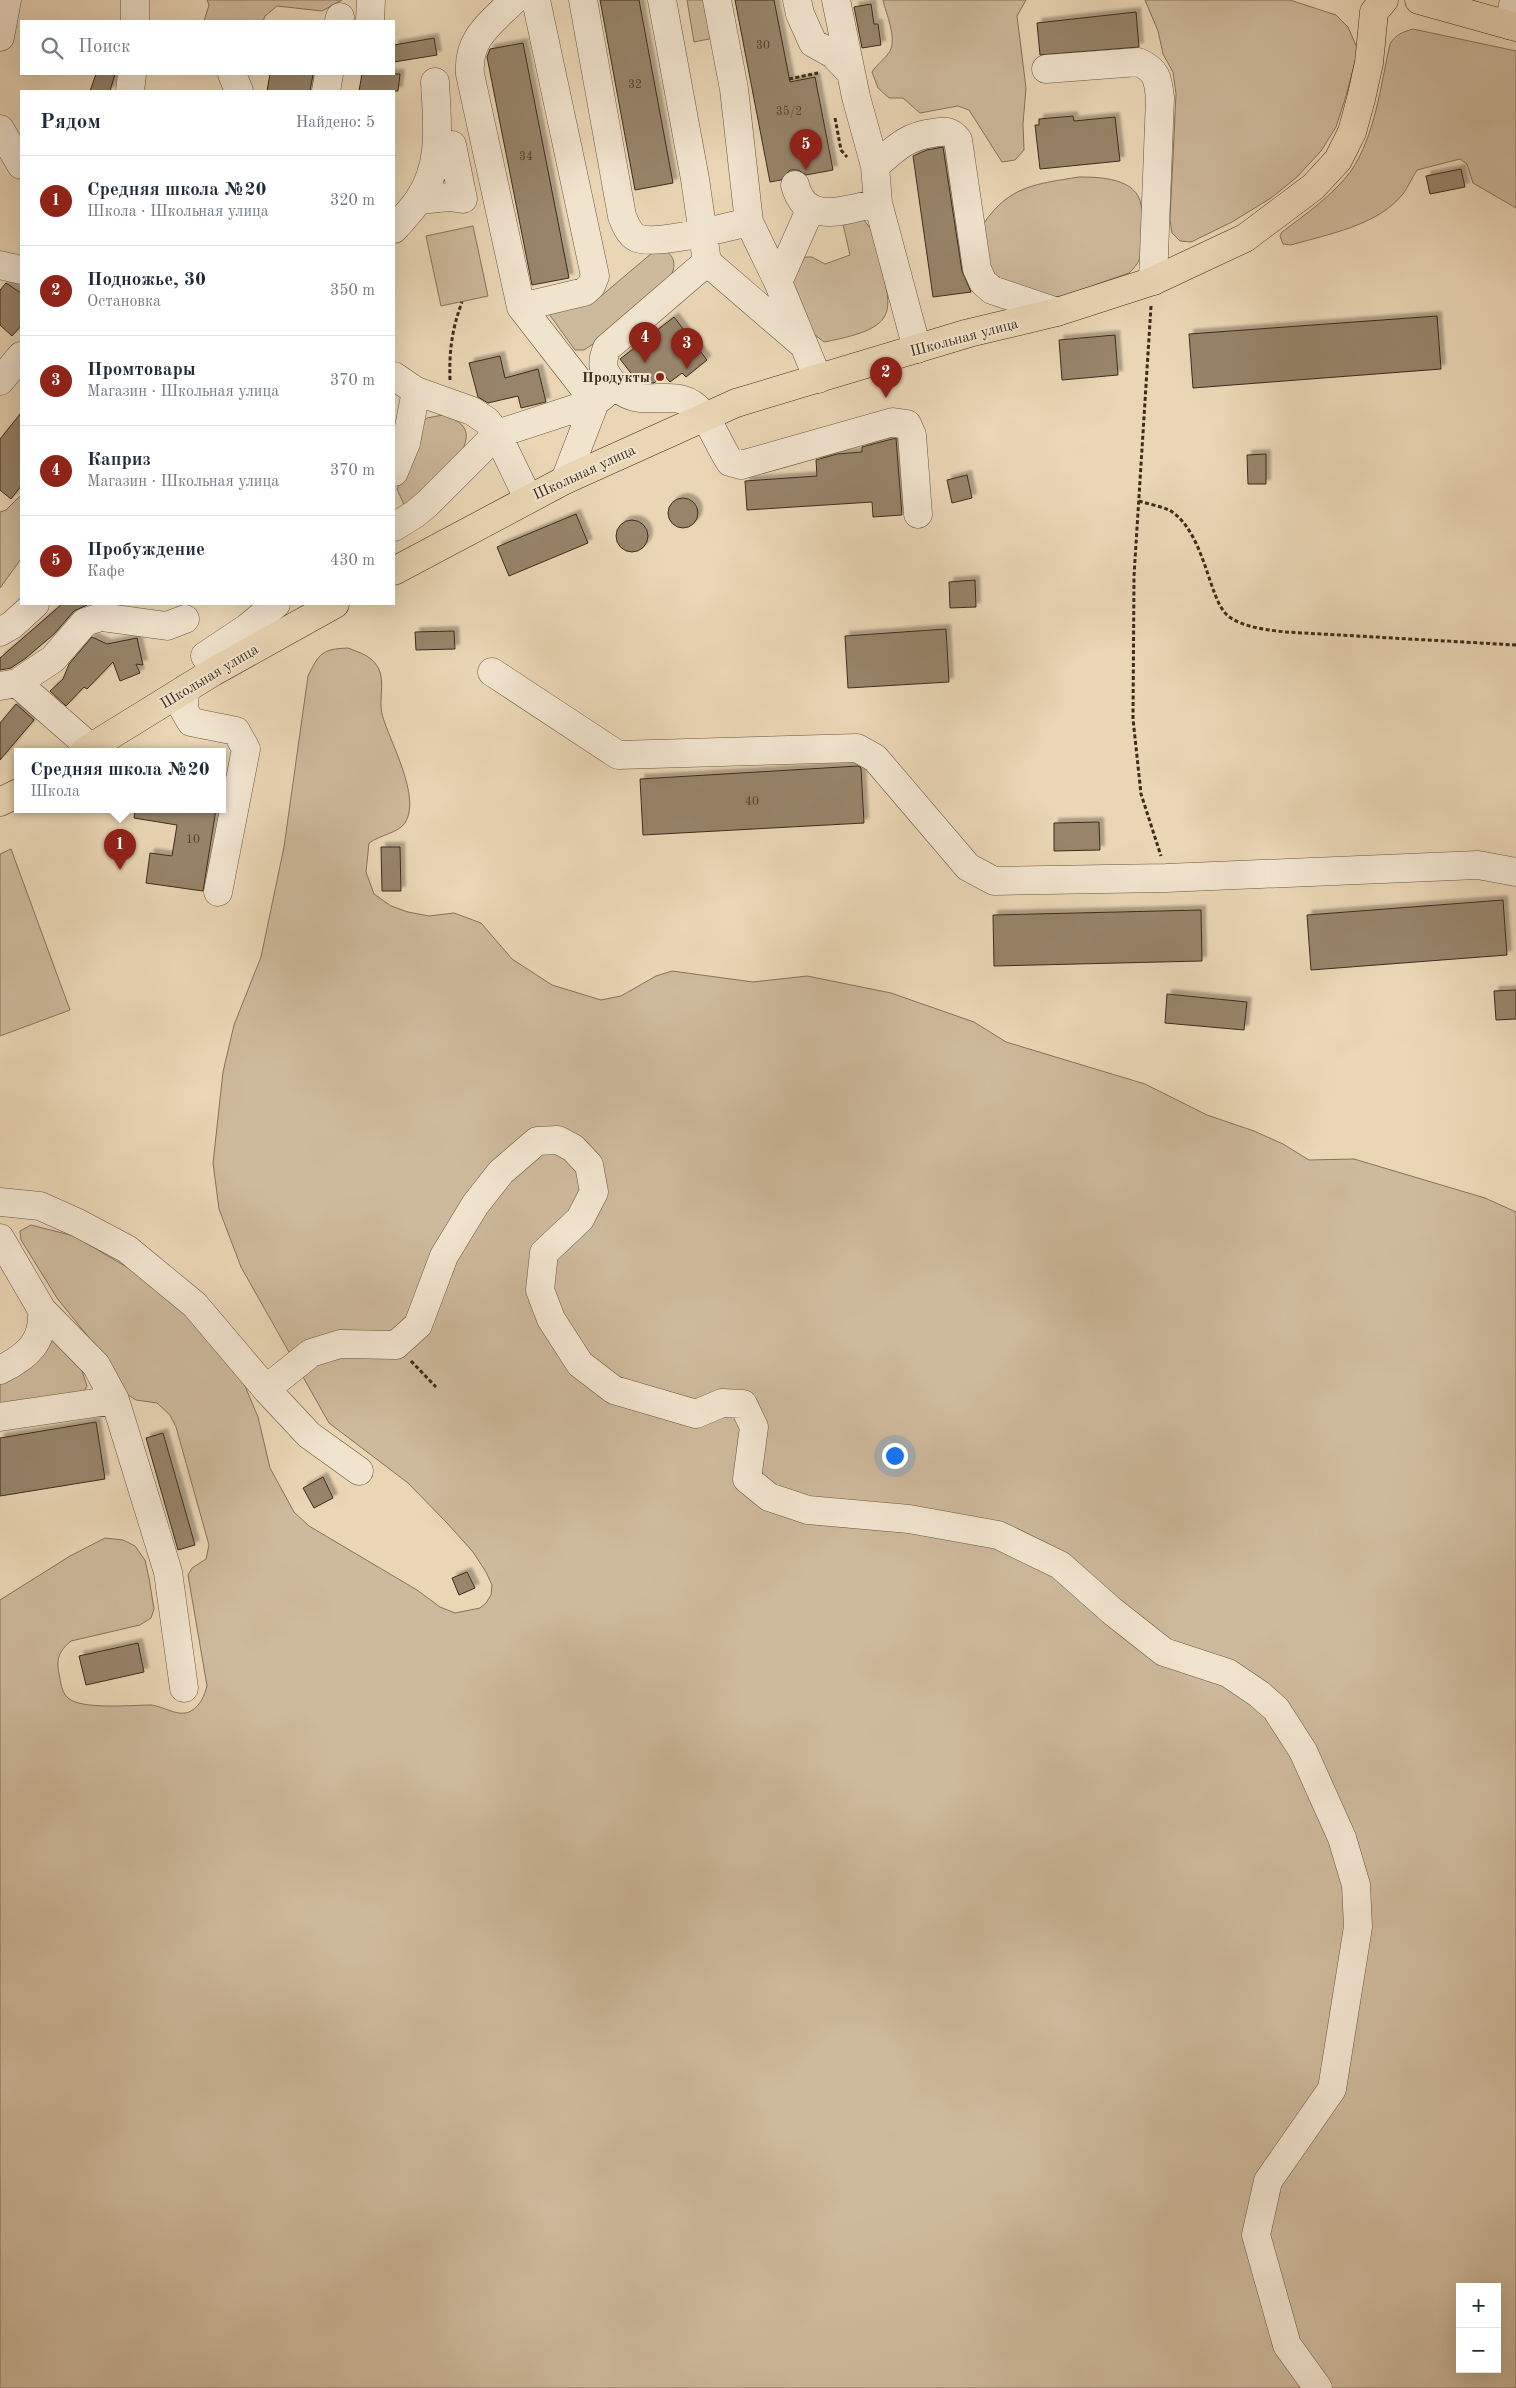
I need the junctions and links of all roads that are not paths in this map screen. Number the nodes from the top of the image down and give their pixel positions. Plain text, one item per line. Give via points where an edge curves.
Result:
1 (7, 0) edge
2 (135, 0) edge
3 (371, 0) edge
4 (514, 0) edge
5 (536, 0) edge
6 (583, 0) edge
7 (662, 0) edge
8 (716, 0) edge
9 (797, 0) edge
10 (836, 0) edge
11 (1384, 0) edge
12 (1419, 0) edge
13 (1513, 18) edge
14 (135, 20) edge
15 (370, 20) edge
16 (0, 37) edge
17 (1046, 69) dead end
18 (851, 73) junction
19 (132, 75) edge
20 (232, 75) edge
21 (329, 75) edge
22 (435, 82) dead end
23 (130, 90) edge
24 (239, 90) edge
25 (326, 90) edge
26 (0, 129) edge
27 (452, 145) dead end
28 (20, 163) edge
29 (863, 163) junction
30 (796, 185) dead end
31 (463, 199) junction
32 (419, 200) junction
33 (878, 203) junction
34 (501, 210) junction
35 (810, 210) junction
36 (749, 222) junction
37 (395, 229) edge
38 (702, 232) junction
39 (707, 262) junction
40 (0, 265) edge
41 (20, 270) edge
42 (1153, 281) junction
43 (778, 282) junction
44 (521, 307) junction
45 (1057, 312) junction
46 (802, 344) junction
47 (917, 349) junction
48 (20, 357) edge
49 (395, 377) edge
50 (818, 379) junction
51 (0, 381) edge
52 (416, 391) junction
53 (605, 394) junction
54 (704, 416) junction
55 (497, 434) junction
56 (395, 470) edge
57 (565, 480) junction
58 (528, 498) junction
59 (918, 514) dead end
60 (395, 524) edge
61 (395, 529) edge
62 (404, 566) edge
63 (34, 605) edge
64 (275, 605) edge
65 (333, 605) edge
66 (189, 611) edge
67 (0, 632) edge
68 (209, 664) junction
69 (492, 672) dead end
70 (8, 684) edge
71 (185, 689) junction
72 (86, 748) edge
73 (91, 748) edge
74 (1516, 872) edge
75 (218, 892) dead end
76 (0, 1202) edge
77 (0, 1238) edge
78 (42, 1310) junction
79 (0, 1370) edge
80 (266, 1390) junction
81 (114, 1400) junction
82 (0, 1417) edge
83 (359, 1471) dead end
84 (184, 1688) dead end
85 (1318, 2388) edge

1 - 16 lane
2 - 14 lane
3 - 15 lane
4 - 34 lane via 475,40 469,60
5 - 44 lane via 595,276 584,292
6 - 38 lane via 622,216 629,231 637,238 654,240
7 - 38 lane
8 - 36 lane via 734,89
9 - 18 lane via 813,44 833,54
10 - 18 lane
11 - 42 main road, Школьная улица via 1374,12 1369,63 1361,99 1352,132 1338,160 1312,187 1245,238
12 - 13 main road
17 - 42 lane via 1138,62 1158,77 1160,98
18 - 29 lane
19 - 23 lane
20 - 24 lane
21 - 25 lane
22 - 32 lane via 438,136 435,159
26 - 28 lane
27 - 31 lane
29 - 33 lane
29 - 45 lane via 911,137 947,131 953,134 958,140 977,269 983,282 992,290
30 - 35 lane via 799,199
31 - 32 lane
31 - 34 lane
32 - 37 lane
33 - 35 lane via 824,212
33 - 47 lane
34 - 44 lane
35 - 43 lane
36 - 38 lane
36 - 43 lane
38 - 39 lane
39 - 46 lane
39 - 53 lane via 607,348 602,361
40 - 41 lane
42 - 45 main road, Школьная улица
43 - 46 lane
44 - 53 lane
45 - 47 main road, Школьная улица
46 - 50 lane
47 - 50 main road, Школьная улица
48 - 51 lane
49 - 52 lane
50 - 54 main road, Школьная улица
52 - 55 lane via 472,411 487,421
52 - 56 lane via 406,443
53 - 54 lane via 644,400 683,400 696,406
53 - 55 lane
53 - 57 lane
54 - 57 main road, Школьная улица
54 - 59 lane via 730,462 741,465 892,422 907,424 912,435
55 - 58 lane
55 - 60 lane via 428,503
57 - 58 main road, Школьная улица
58 - 62 main road, Школьная улица
61 - 62 lane
63 - 67 lane
64 - 68 lane
65 - 68 main road, Школьная улица
66 - 68 lane
66 - 70 lane via 167,626 101,617 85,622 53,659
68 - 71 main road, Школьная улица
69 - 74 lane via 618,755 857,748 875,758 968,867 994,881 1166,878 1478,865
70 - 72 lane
71 - 73 main road, Школьная улица
71 - 75 lane via 184,710 190,722 236,731 246,750
76 - 80 lane via 40,1206 127,1249 195,1305
77 - 78 lane
78 - 79 lane via 43,1327 38,1342
78 - 81 lane via 96,1365
80 - 83 lane via 309,1435
80 - 85 lane via 311,1353 340,1344 396,1346 418,1325 444,1256 475,1205 501,1172 538,1141 558,1140 573,1148 589,1166 594,1192 580,1219 544,1253 540,1290 551,1319 580,1364 614,1390 696,1414 722,1403 743,1404 754,1427 747,1479 769,1497 808,1510 909,1519 998,1534 1060,1565 1164,1652 1228,1673 1276,1709 1303,1751 1342,1838 1356,1885 1358,1927 1332,2089 1268,2180 1256,2235 1287,2345
81 - 82 lane
81 - 84 lane via 168,1572

